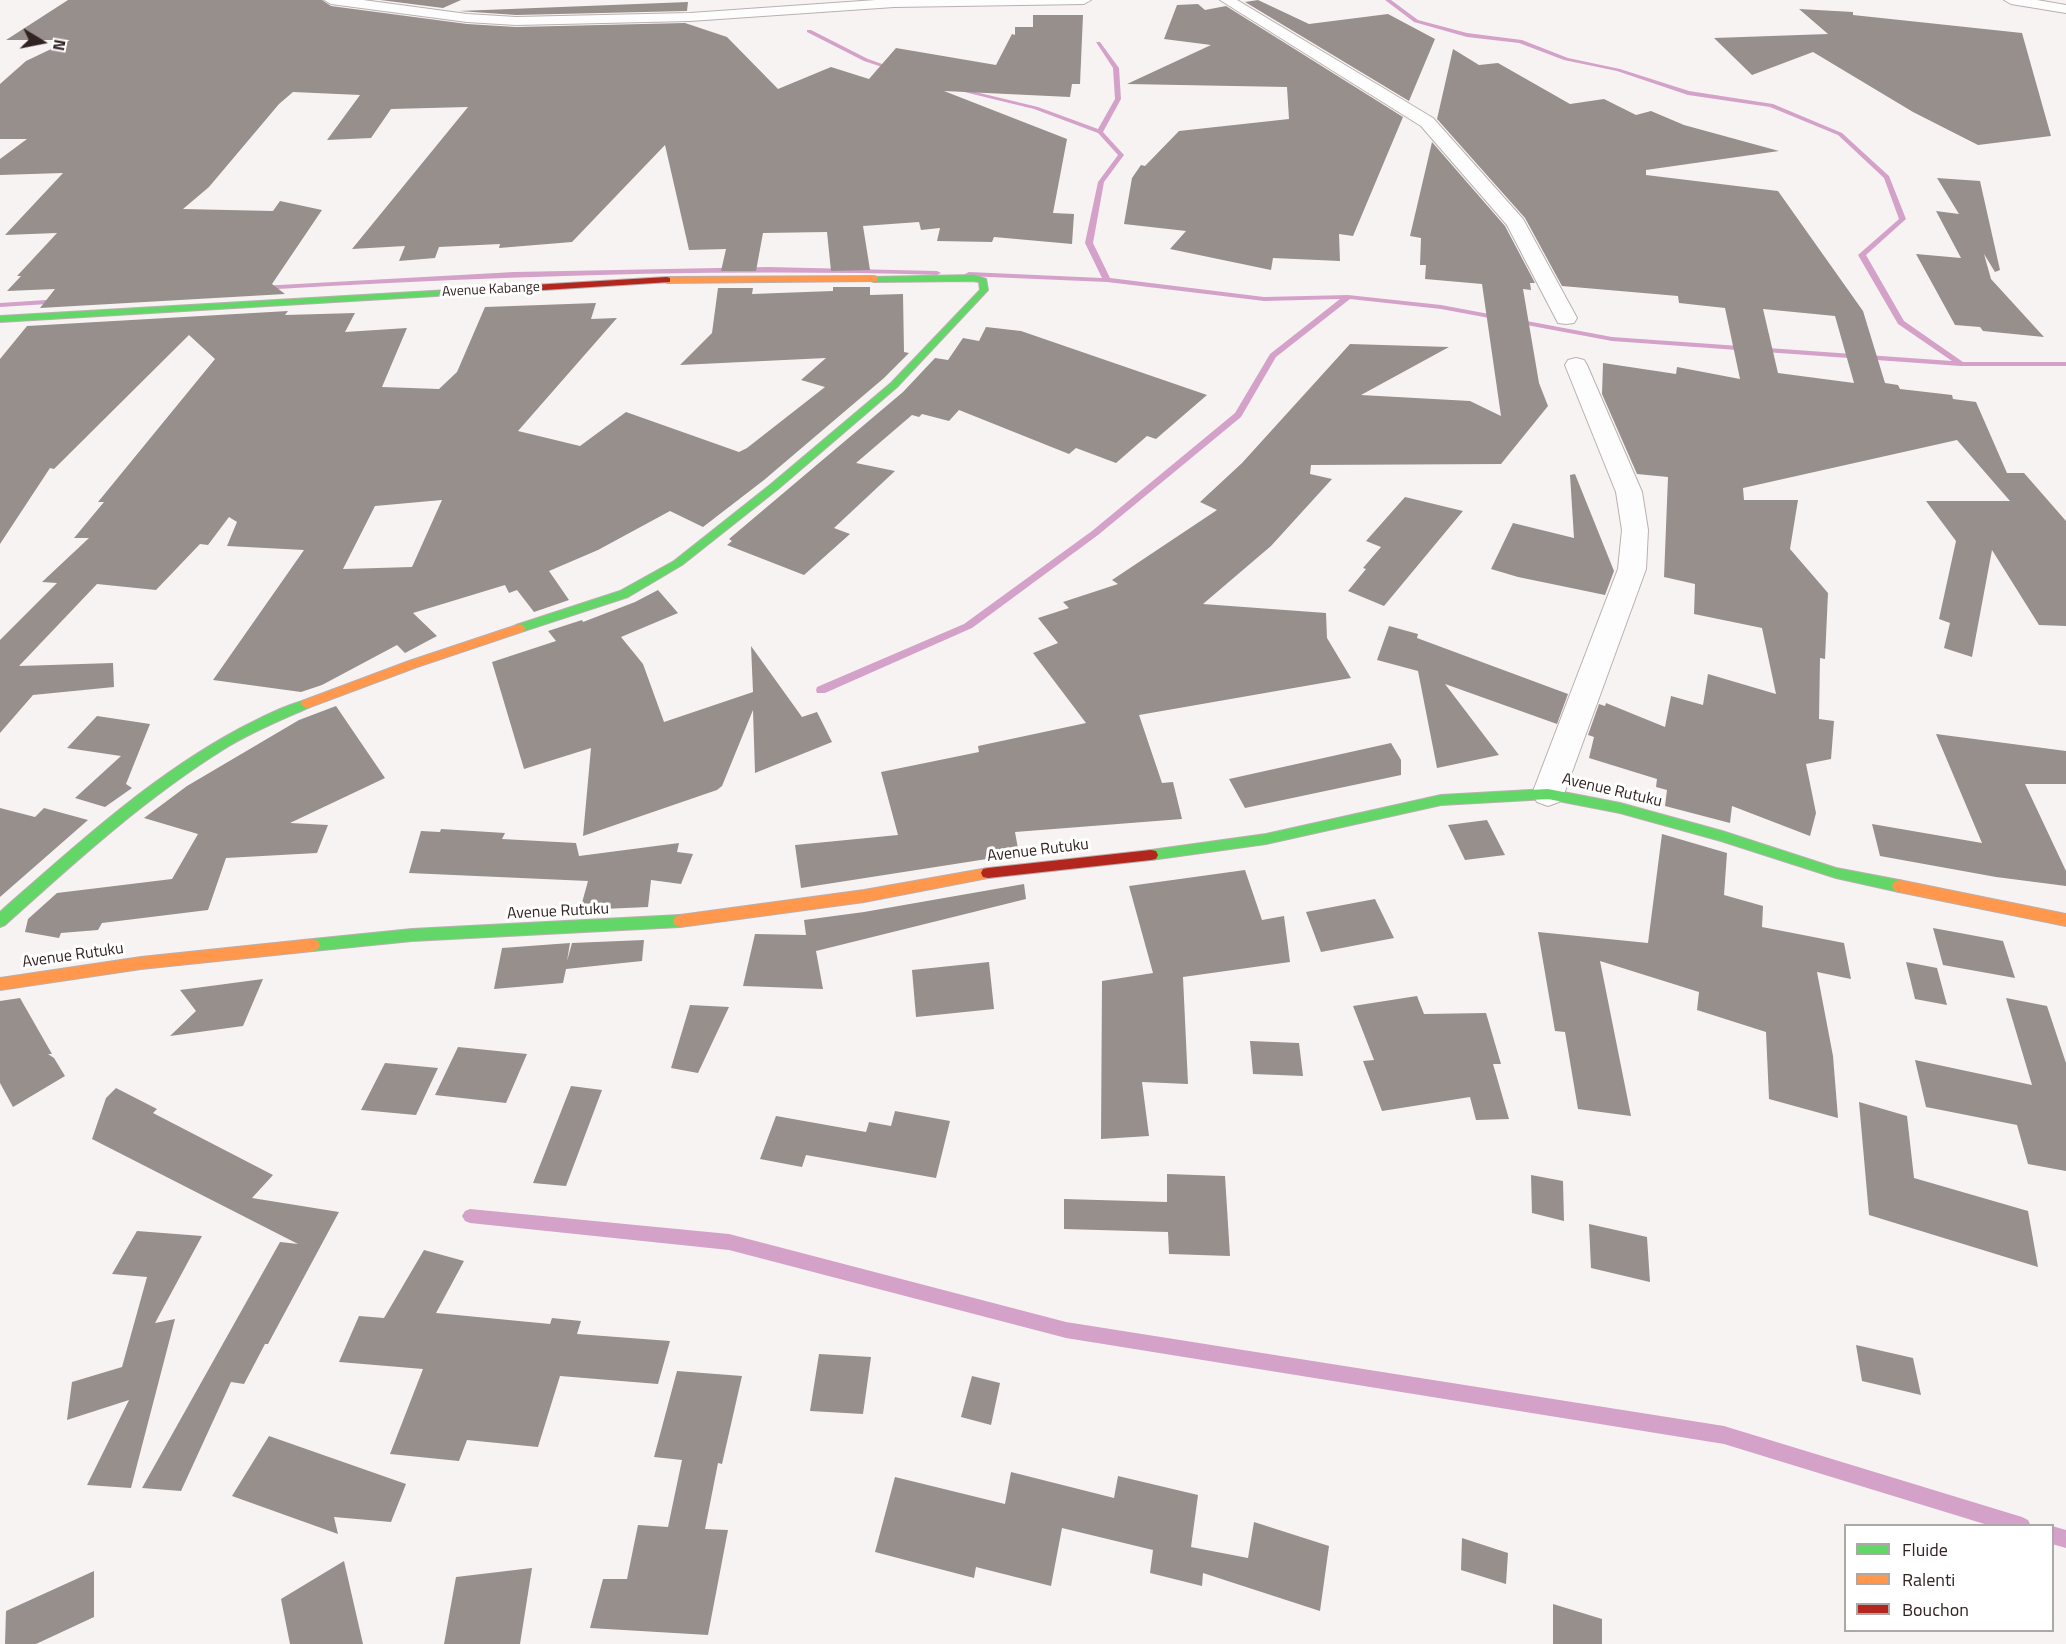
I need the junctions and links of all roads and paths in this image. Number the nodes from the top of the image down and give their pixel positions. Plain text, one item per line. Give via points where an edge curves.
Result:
1 (331, 0) edge
2 (430, 0) edge
3 (1084, 0) edge
4 (1227, 0) edge
5 (2011, 0) edge
6 (404, 9) junction
7 (2066, 9) edge
8 (1566, 318) dead end
9 (0, 319) edge
10 (1576, 365) dead end
11 (1548, 794) junction
12 (2066, 920) edge
13 (0, 921) edge
14 (0, 984) edge

1 - 6 street
2 - 6 street
3 - 6 street via 882,4 580,21 486,20
4 - 8 street via 1427,122 1516,223
5 - 7 street
9 - 13 street, Avenue Kabange via 672,280 974,278 983,281 984,290 894,385 678,563 624,594 413,664 287,711 235,736 112,822
10 - 11 street via 1629,492 1635,530 1632,569
11 - 12 street, Avenue Rutuku via 1620,808 1836,873
11 - 14 street, Avenue Rutuku via 1442,800 1266,839 1007,870 864,896 671,922 412,935 141,963

